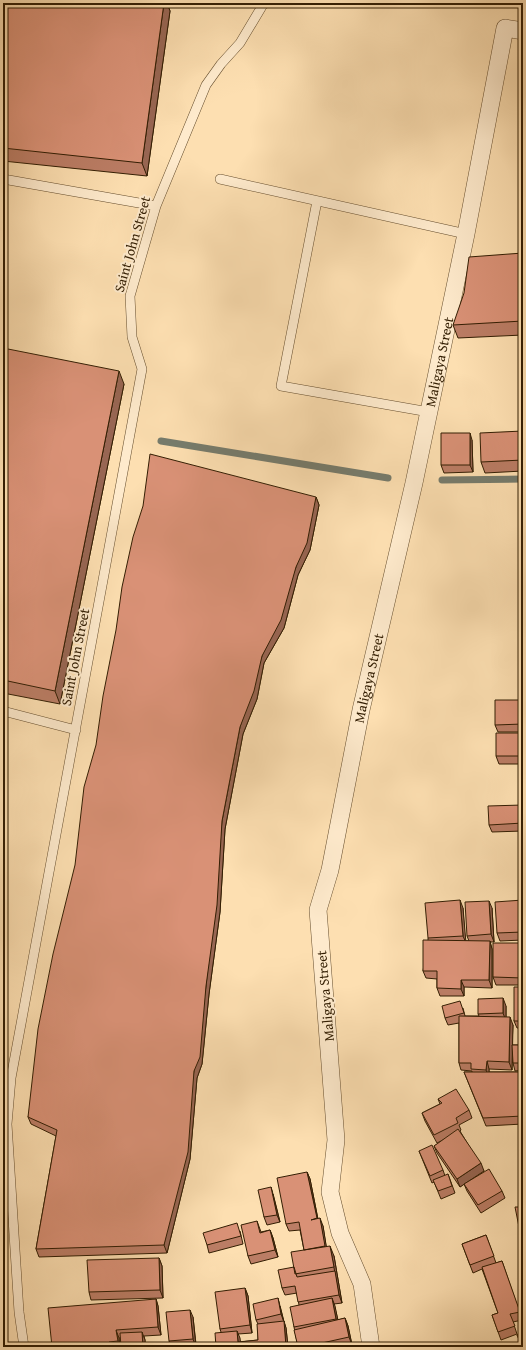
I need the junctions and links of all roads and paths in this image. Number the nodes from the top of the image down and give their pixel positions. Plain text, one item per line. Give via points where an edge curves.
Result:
1 (264, 3) edge
2 (523, 31) edge
3 (220, 178) dead end
4 (3, 179) edge
5 (317, 201) junction
6 (156, 206) junction
7 (466, 234) junction
8 (429, 412) junction
9 (3, 711) edge
10 (76, 730) junction
11 (7, 1078) edge
12 (24, 1347) edge
13 (371, 1347) edge

1 - 6 lane, Saint John Street via 240,43 206,85
2 - 7 street, Maligaya Street via 505,28
3 - 5 lane
4 - 6 lane
5 - 7 lane
5 - 8 lane via 281,386
6 - 10 lane, Saint John Street via 130,296 132,337 142,369
7 - 8 street, Maligaya Street
8 - 13 street, Maligaya Street via 361,710 330,870 318,910 336,1140 330,1192 340,1233 362,1284
9 - 10 lane
10 - 11 lane, Saint John Street
11 - 12 lane, Saint John Street via 7,1124 19,1312

